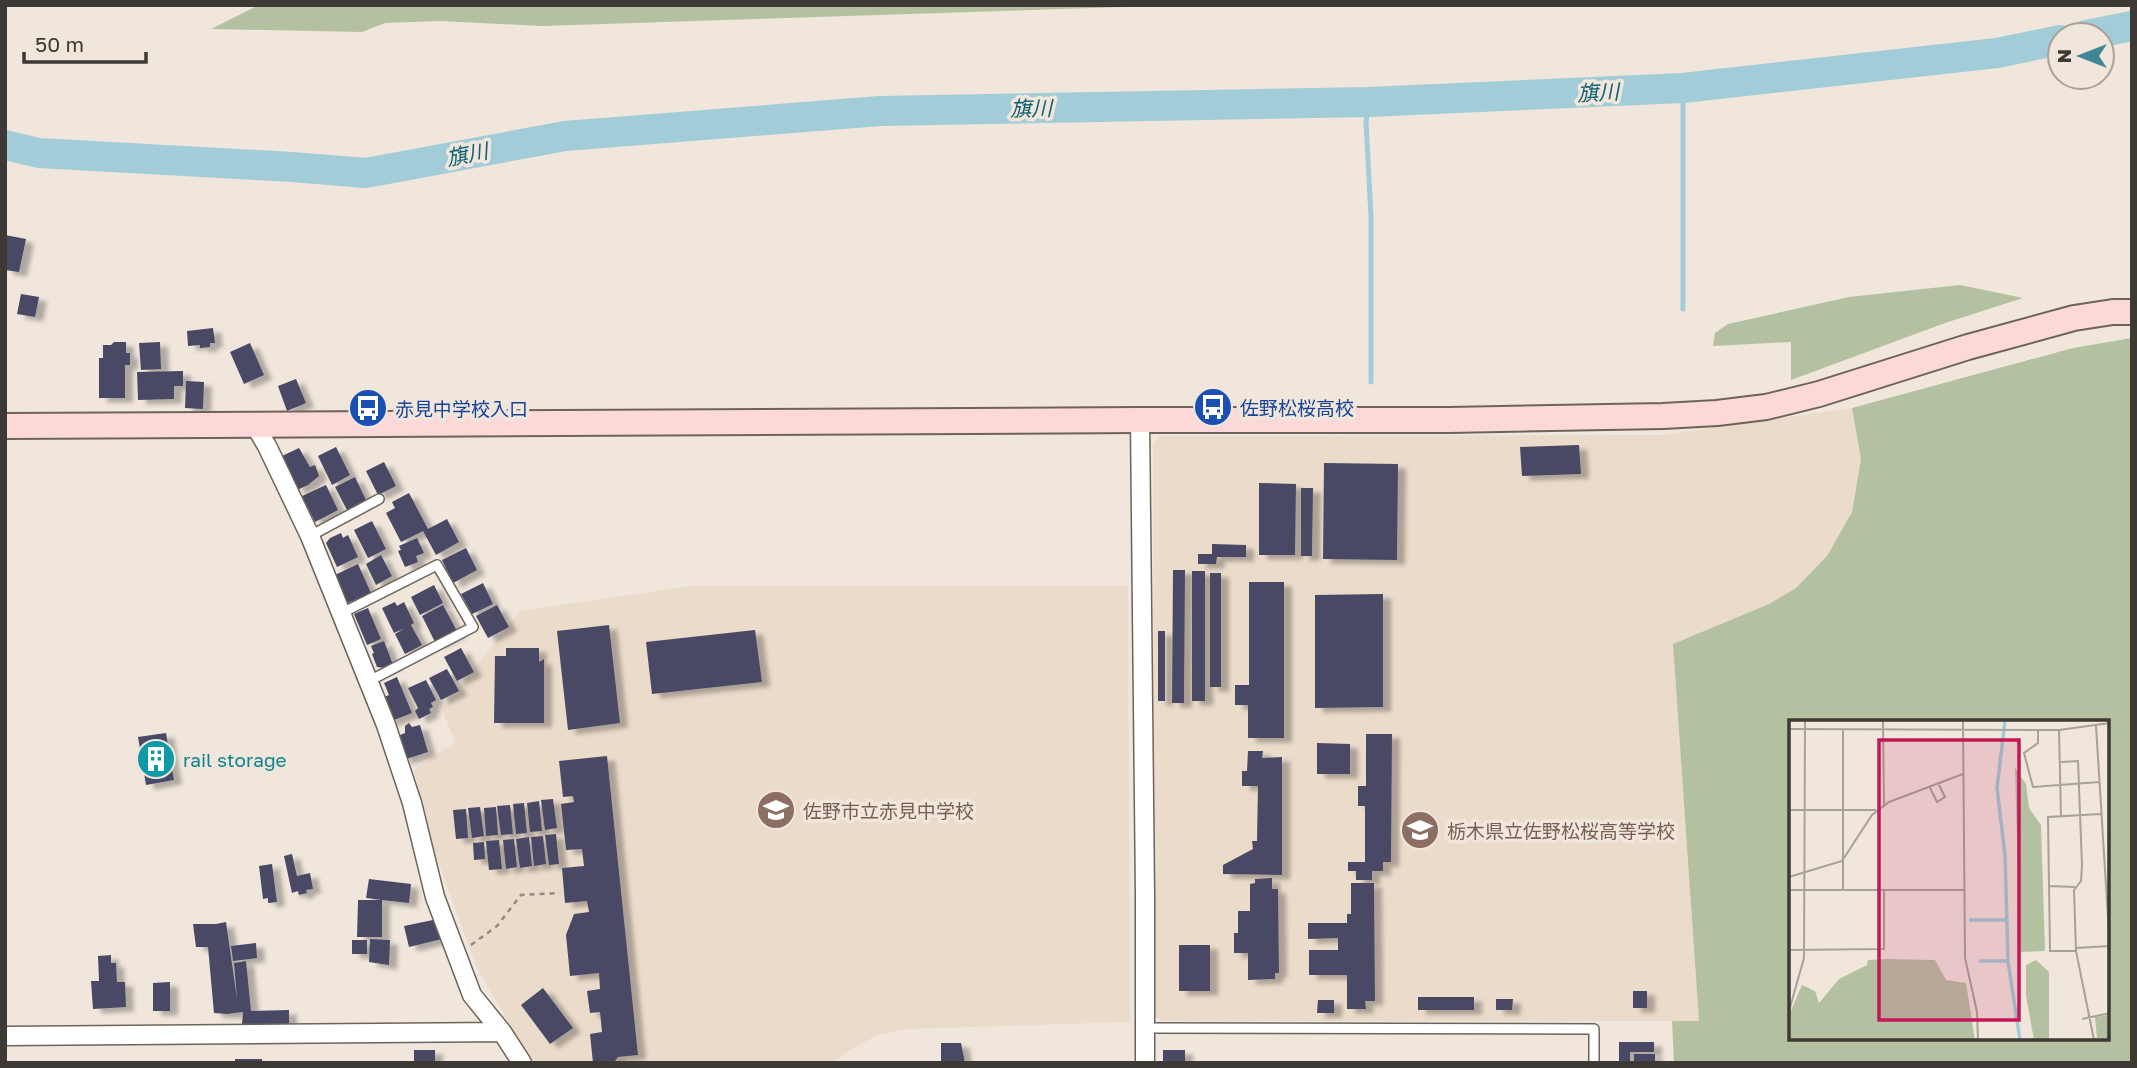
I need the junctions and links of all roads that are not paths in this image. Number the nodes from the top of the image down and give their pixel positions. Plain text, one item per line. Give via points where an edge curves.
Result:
1 (2132, 312) edge
2 (1140, 419) junction
3 (254, 424) junction
4 (5, 426) edge
5 (379, 499) dead end
6 (310, 536) junction
7 (342, 613) junction
8 (369, 681) junction
9 (1145, 1028) junction
10 (502, 1032) junction
11 (5, 1036) edge
12 (522, 1063) edge
13 (1145, 1063) edge
14 (1594, 1063) edge

1 - 2 street via 2074,318 1819,394 1717,413 1449,420
2 - 3 street
2 - 9 street
3 - 4 street
3 - 6 street
5 - 6 lane
6 - 7 street
7 - 8 street
7 - 8 lane via 437,565 473,627
8 - 10 street via 412,803 435,897 472,995
9 - 13 street
9 - 14 lane via 1594,1029
10 - 11 street
10 - 12 street

